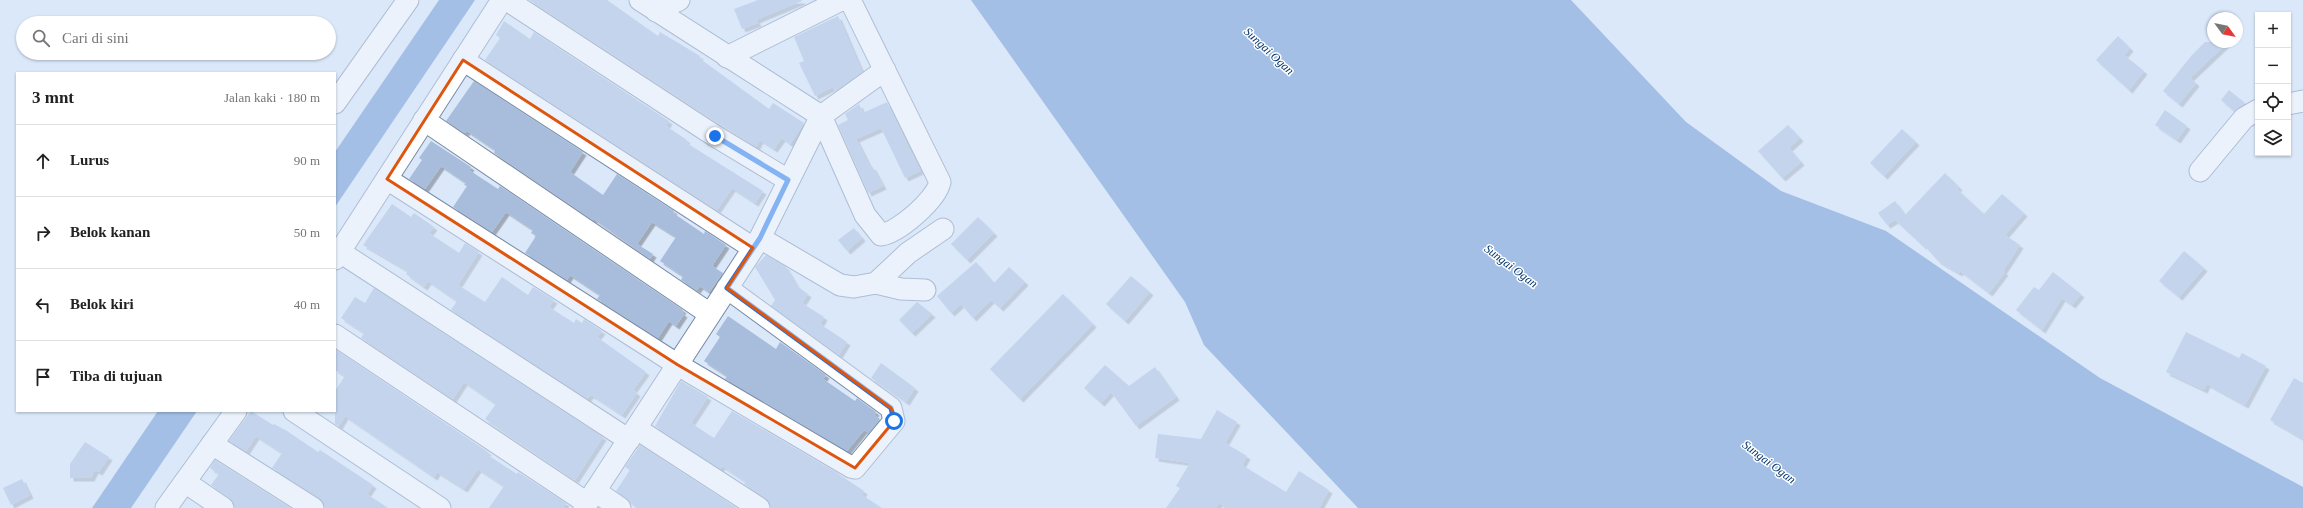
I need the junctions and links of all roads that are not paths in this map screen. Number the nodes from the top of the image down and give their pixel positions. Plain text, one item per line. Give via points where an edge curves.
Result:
1 (408, 0) edge
2 (502, 0) edge
3 (507, 0) edge
4 (679, 0) edge
5 (841, 0) edge
6 (850, 0) edge
7 (648, 6) edge
8 (727, 57) junction
9 (463, 60) junction
10 (885, 70) junction
11 (2303, 101) edge
12 (336, 102) edge
13 (2291, 103) edge
14 (2255, 111) edge
15 (821, 116) junction
16 (424, 120) junction
17 (2200, 171) dead end
18 (387, 179) junction
19 (788, 180) junction
20 (943, 229) dead end
21 (757, 243) junction
22 (337, 256) edge
23 (876, 283) junction
24 (727, 288) junction
25 (925, 290) dead end
26 (710, 314) junction
27 (336, 336) edge
28 (678, 365) junction
29 (235, 412) edge
30 (296, 412) edge
31 (633, 435) junction
32 (212, 444) junction
33 (185, 482) junction
34 (589, 501) edge
35 (166, 508) edge
36 (223, 508) edge
37 (313, 508) edge
38 (440, 508) edge
39 (620, 508) edge
40 (759, 508) edge

1 - 12 street
2 - 9 street
3 - 19 street via 715,136
4 - 7 street
5 - 8 street
6 - 10 street
7 - 8 street
8 - 15 street
9 - 16 street
9 - 21 street
10 - 15 street
10 - 15 street via 940,182 934,197 892,233 881,235 865,215
11 - 13 street
14 - 17 street via 2244,118
15 - 19 street
16 - 18 street
16 - 26 street
18 - 22 street
18 - 28 street
19 - 21 street
20 - 23 street via 908,253
21 - 23 street via 840,285 854,287
21 - 24 street
22 - 31 street
23 - 25 street via 901,289
24 - 26 street
24 - 28 street via 891,408 894,421 855,468 851,467
26 - 28 street
27 - 34 street
28 - 31 street
29 - 32 street
30 - 38 street
31 - 34 street
31 - 40 street
32 - 33 street
32 - 37 street
33 - 35 street
33 - 36 street
34 - 39 street

